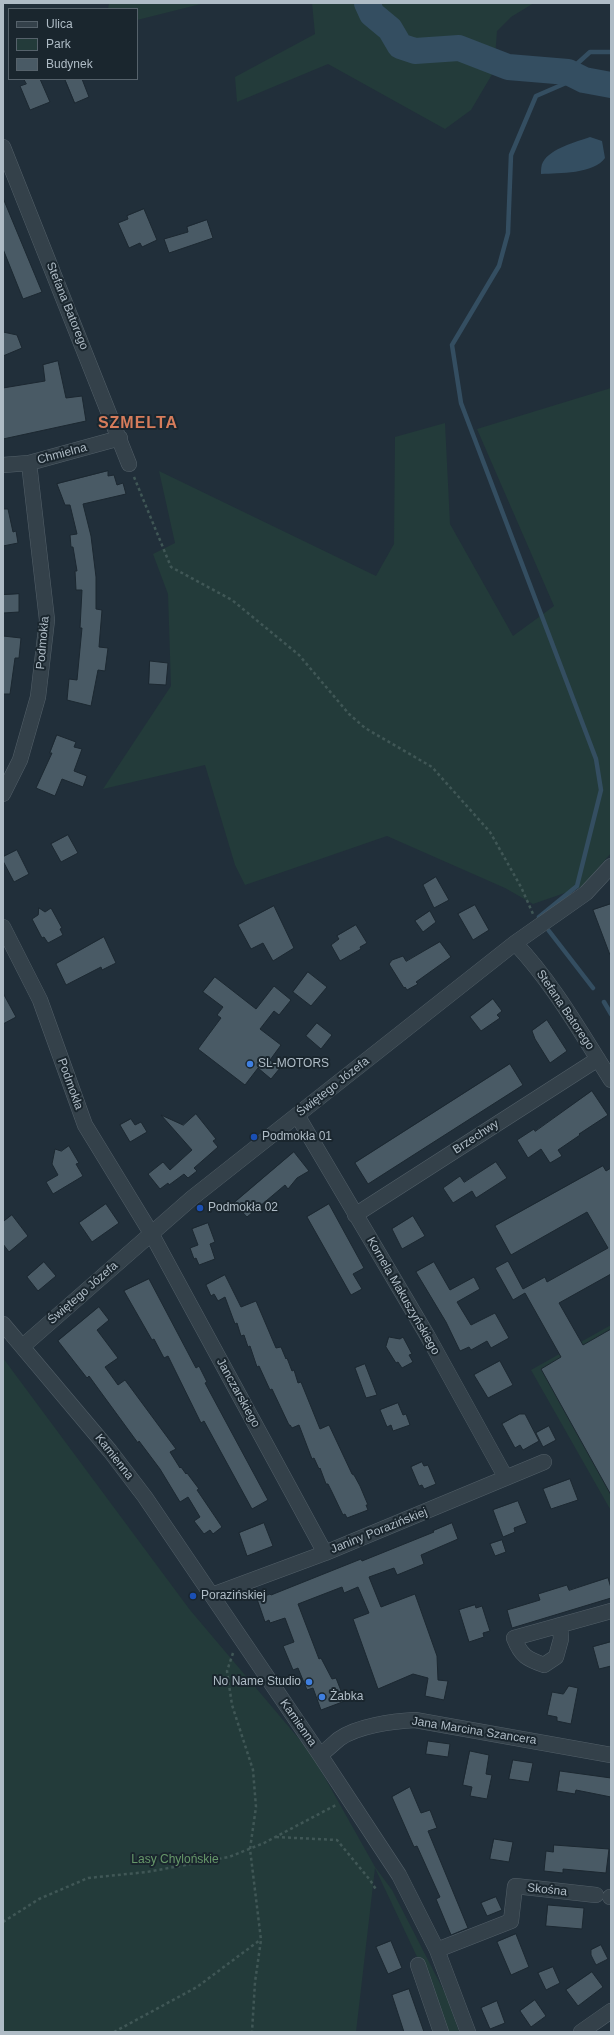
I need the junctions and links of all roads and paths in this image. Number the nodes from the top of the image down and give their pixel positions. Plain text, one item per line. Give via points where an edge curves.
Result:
1 (3, 147) edge
2 (120, 438) junction
3 (29, 463) junction
4 (129, 464) joint
5 (3, 465) edge
6 (3, 794) edge
7 (611, 866) edge
8 (538, 925) junction
9 (3, 927) edge
10 (515, 943) junction
11 (598, 1059) junction
12 (611, 1080) edge
13 (297, 1115) junction
14 (355, 1215) junction
15 (150, 1233) junction
16 (3, 1324) edge
17 (23, 1346) junction
18 (544, 1462) dead end
19 (506, 1478) junction
20 (325, 1553) junction
21 (212, 1595) junction
22 (611, 1611) edge
23 (560, 1625) dead end
24 (238, 1636) junction
25 (320, 1755) junction
26 (611, 1755) edge
27 (348, 1798) junction
28 (275, 1837) junction
29 (250, 1848) junction
30 (377, 1891) dead end
31 (606, 1896) edge
32 (3, 1922) edge
33 (261, 1940) junction
34 (437, 1950) junction
35 (418, 1965) dead end
36 (611, 2011) edge
37 (114, 2032) edge
38 (252, 2032) edge
39 (441, 2032) edge
40 (468, 2032) edge
41 (581, 2032) edge

1 - 2 street, Stefana Batorego
2 - 3 street, Chmielna
2 - 4 street, Stefana Batorego
3 - 5 street, Chmielna
3 - 6 street, Podmokła via 47,620 38,697 20,760
4 - 8 path via 171,567 232,600 299,655 349,714 365,728 432,767 490,832
7 - 8 street, Świętego Józefa via 586,892
8 - 10 street, Świętego Józefa
9 - 15 street, Podmokła via 40,1000 85,1125
10 - 11 street, Stefana Batorego via 531,960
10 - 13 street, Świętego Józefa
11 - 12 street, Stefana Batorego
11 - 14 street, Brzechwy
13 - 14 street, Kornela Makuszyńskiego
13 - 15 street, Świętego Józefa
14 - 19 street, Kornela Makuszyńskiego via 427,1335
15 - 17 street, Świętego Józefa
15 - 20 street, Janczarskiego
16 - 17 street, Kamienna
17 - 21 street, Kamienna via 145,1497
18 - 19 street, Janiny Porazińskiej
19 - 20 street, Janiny Porazińskiej
20 - 21 street, Janiny Porazińskiej
21 - 24 street, Kamienna
22 - 23 street
24 - 25 street, Kamienna
24 - 29 path via 227,1672 232,1705 253,1770 256,1806
25 - 26 street, Jana Marcina Szancera via 339,1739 352,1733 398,1721 415,1720
25 - 27 street, Kamienna
27 - 28 path
27 - 34 street, Kamienna via 399,1875
28 - 29 path
28 - 30 path via 337,1840
29 - 32 path via 229,1857 192,1864 88,1878 39,1899
29 - 33 path
31 - 34 street, Skośna via 515,1886 511,1921
33 - 37 path via 197,1987
33 - 38 path
34 - 40 street, Kamienna
35 - 39 street
36 - 41 street

